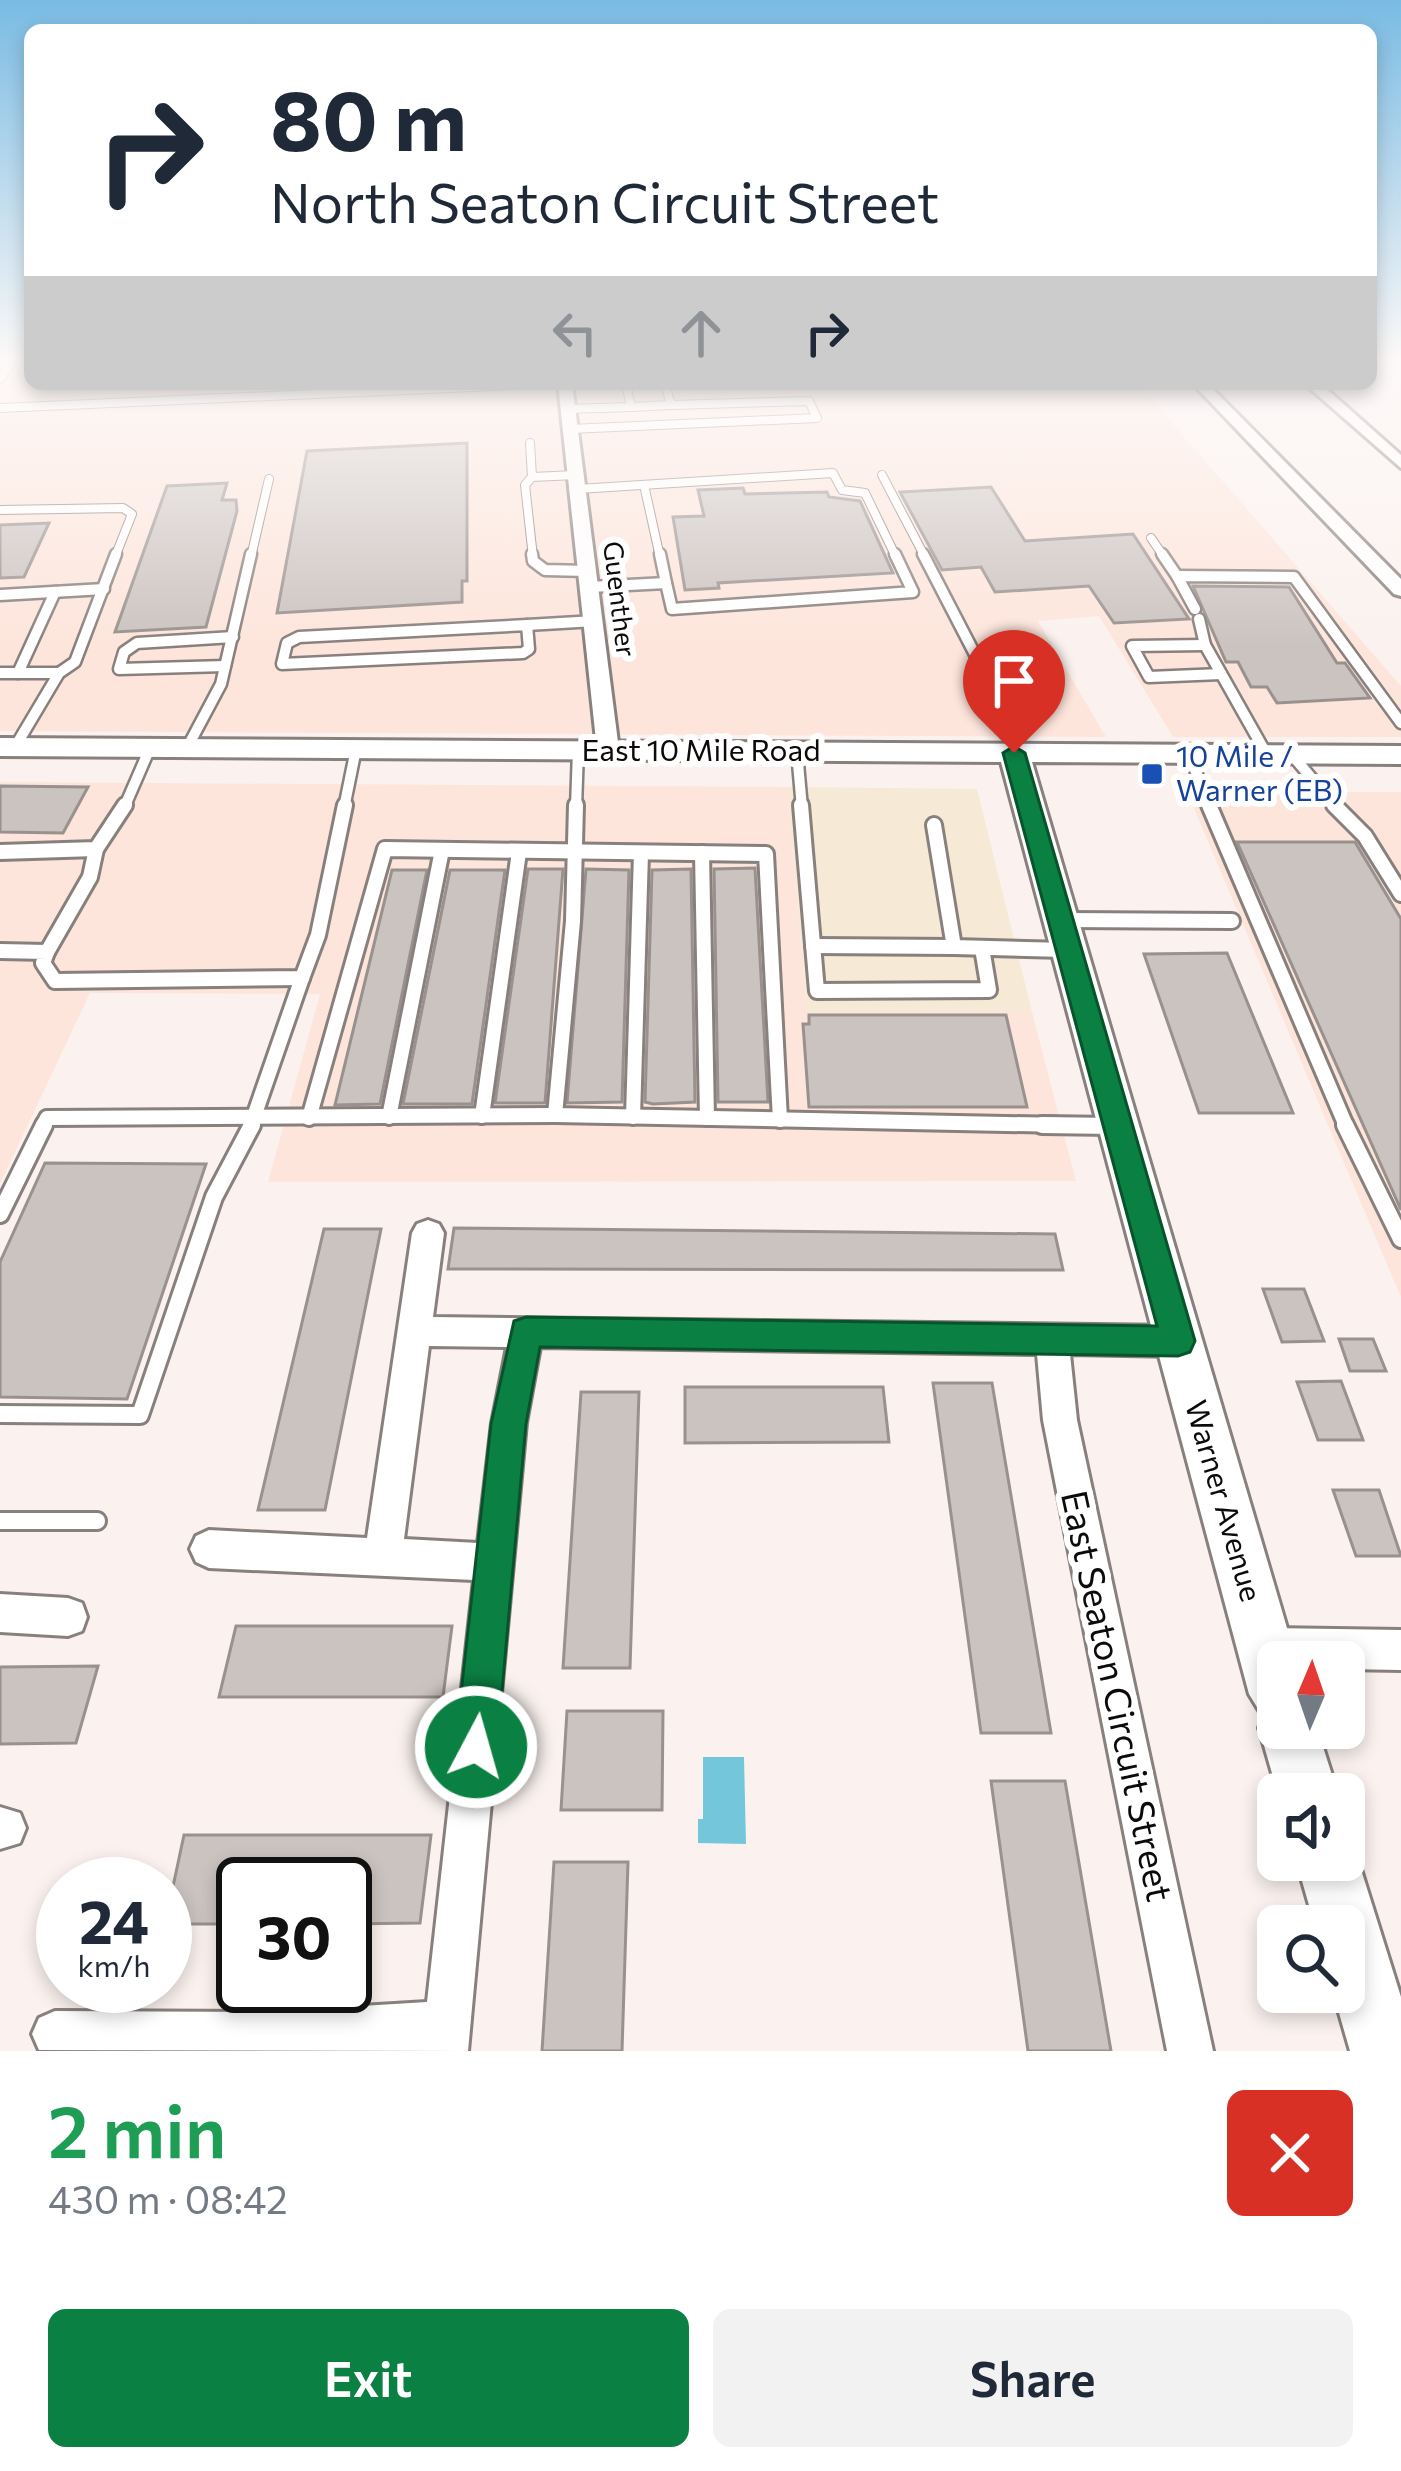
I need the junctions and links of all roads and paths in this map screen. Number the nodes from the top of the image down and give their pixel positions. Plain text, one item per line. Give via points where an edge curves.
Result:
1 (531, 455) edge
2 (574, 455) edge
3 (1269, 455) edge
4 (882, 475) dead end
5 (532, 477) junction
6 (269, 479) dead end
7 (577, 482) junction
8 (644, 485) junction
9 (0, 510) edge
10 (1151, 538) dead end
11 (1178, 575) junction
12 (589, 579) junction
13 (666, 583) junction
14 (104, 589) junction
15 (1401, 590) edge
16 (55, 592) junction
17 (1, 597) edge
18 (595, 621) junction
19 (527, 622) junction
20 (232, 637) junction
21 (1205, 645) junction
22 (226, 666) junction
23 (59, 673) junction
24 (0, 674) edge
25 (18, 674) junction
26 (1221, 674) junction
27 (7, 747) edge
28 (150, 748) junction
29 (187, 748) junction
30 (1400, 748) edge
31 (356, 749) junction
32 (593, 750) junction
33 (796, 752) junction
34 (1014, 753) junction
35 (1187, 754) junction
36 (1280, 755) junction
37 (934, 825) dead end
38 (96, 849) junction
39 (442, 850) junction
40 (519, 852) junction
41 (0, 853) edge
42 (576, 853) junction
43 (641, 853) junction
44 (702, 854) junction
45 (1401, 894) edge
46 (1232, 921) dead end
47 (1063, 935) junction
48 (813, 946) junction
49 (954, 947) junction
50 (982, 948) junction
51 (0, 951) edge
52 (47, 952) junction
53 (302, 978) junction
54 (555, 1115) junction
55 (482, 1116) junction
56 (389, 1117) junction
57 (633, 1117) junction
58 (254, 1118) junction
59 (309, 1118) junction
60 (707, 1118) junction
61 (780, 1120) junction
62 (1117, 1126) junction
63 (0, 1214) edge
64 (428, 1233) dead end
65 (1401, 1238) edge
66 (414, 1331) junction
67 (526, 1332) junction
68 (1052, 1340) junction
69 (1178, 1341) junction
70 (0, 1414) edge
71 (0, 1521) edge
72 (97, 1521) dead end
73 (209, 1549) dead end
74 (383, 1558) junction
75 (494, 1562) junction
76 (0, 1613) edge
77 (68, 1617) dead end
78 (1262, 1641) edge
79 (1365, 1649) edge
80 (1401, 1650) edge
81 (1333, 1881) edge
82 (55, 2034) dead end
83 (447, 2038) edge
84 (306, 2042) edge
85 (1190, 2051) edge
86 (1384, 2051) edge

1 - 5 lane
2 - 7 street, Guenther
3 - 15 street
4 - 34 lane via 1010,722
5 - 7 lane
5 - 12 lane via 525,485 533,561
6 - 20 lane
7 - 8 lane
7 - 12 street, Guenther
8 - 13 lane
8 - 13 lane via 833,472 842,490 865,493 913,592 672,609
9 - 14 lane via 130,510
10 - 11 lane
11 - 21 lane
11 - 30 lane via 1294,577
12 - 13 lane
12 - 18 street, Guenther
14 - 16 lane
14 - 23 lane via 75,662
16 - 17 lane
16 - 25 lane
18 - 19 lane
18 - 32 street, Guenther
19 - 19 lane via 298,637 286,643 282,664 523,653
20 - 22 lane
20 - 22 lane via 137,643 119,669
21 - 26 lane
21 - 26 lane via 1132,646 1149,677
22 - 29 lane
23 - 25 lane
23 - 27 lane
24 - 25 lane
26 - 36 lane
27 - 28 main road, East 10 Mile Road
28 - 29 main road, East 10 Mile Road
28 - 38 lane
29 - 31 main road, East 10 Mile Road
30 - 36 main road, East 10 Mile Road
31 - 32 main road, East 10 Mile Road
31 - 53 lane via 319,935
32 - 33 main road, East 10 Mile Road
32 - 42 lane
33 - 34 main road, East 10 Mile Road
33 - 48 lane
34 - 35 main road, East 10 Mile Road
34 - 47 main road, Warner Avenue
35 - 36 main road, East 10 Mile Road
35 - 65 lane via 1319,1071
36 - 45 lane via 1365,836
37 - 49 lane
38 - 41 lane
38 - 52 lane via 90,877
39 - 40 lane
39 - 56 lane
39 - 59 lane via 385,849
40 - 42 lane
40 - 55 lane
42 - 43 lane
42 - 54 lane
43 - 44 lane
43 - 57 lane
44 - 60 lane
44 - 61 lane via 766,854
46 - 47 lane
47 - 50 lane
47 - 62 main road, Warner Avenue
48 - 49 lane
48 - 50 lane via 817,991 989,990
49 - 50 lane
51 - 52 lane
52 - 53 lane via 43,963 55,981
53 - 58 lane
54 - 55 lane
54 - 57 lane
55 - 56 lane
56 - 59 lane
57 - 60 lane
58 - 59 lane
58 - 63 lane via 47,1118
58 - 70 lane via 214,1197 140,1415
60 - 61 lane
61 - 62 lane
62 - 69 main road, Warner Avenue
64 - 66 street
66 - 67 street
66 - 74 street
67 - 68 street
67 - 75 street
68 - 69 street
68 - 85 street, East Seaton Circuit Street via 1060,1420
69 - 78 main road, Warner Avenue
71 - 72 lane
73 - 74 street
74 - 75 street
75 - 83 street
76 - 77 street
79 - 80 street
81 - 86 main road
82 - 84 street
83 - 84 street

